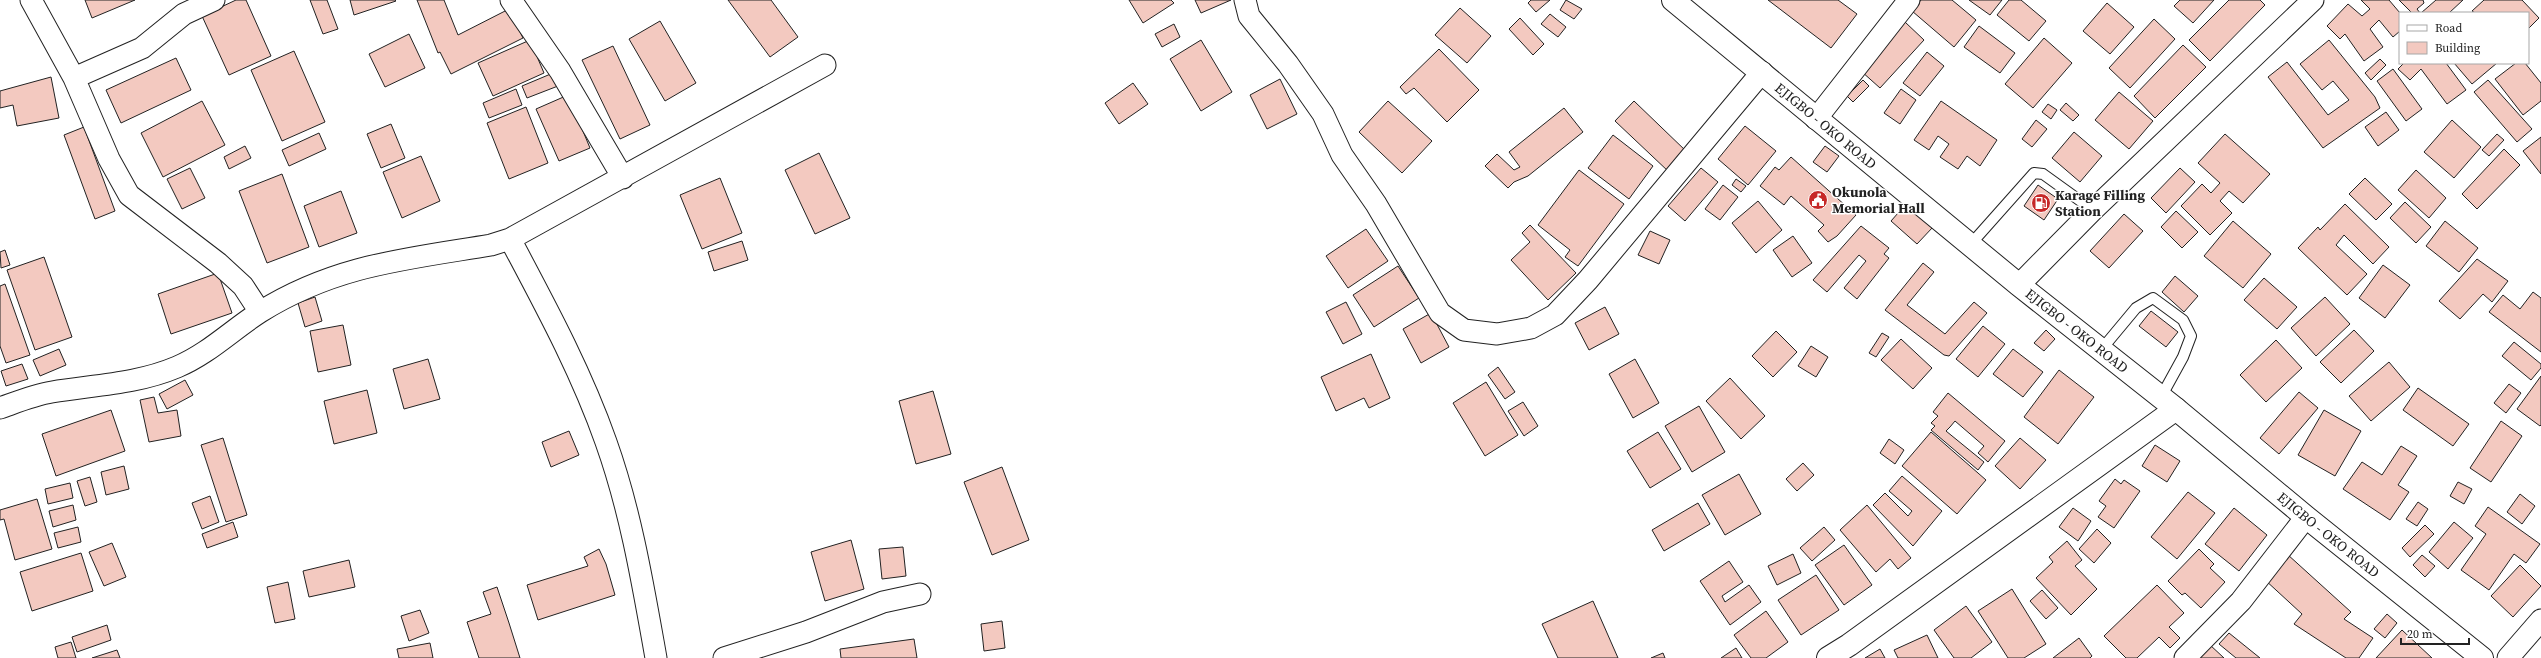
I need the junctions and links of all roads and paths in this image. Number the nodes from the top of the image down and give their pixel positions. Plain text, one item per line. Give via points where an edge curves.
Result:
1 (31, 0) edge
2 (214, 0) edge
3 (511, 0) edge
4 (1245, 0) edge
5 (1673, 0) edge
6 (1909, 0) edge
7 (2313, 0) edge
8 (825, 65) dead end
9 (1762, 72) junction
10 (74, 78) junction
11 (1816, 119) junction
12 (623, 178) junction
13 (2093, 210) junction
14 (510, 239) junction
15 (1970, 245) junction
16 (2018, 285) junction
17 (260, 312) junction
18 (2101, 350) junction
19 (2169, 403) junction
20 (0, 408) edge
21 (2306, 517) junction
22 (920, 594) dead end
23 (2541, 620) edge
24 (656, 658) edge
25 (724, 658) edge
26 (1828, 658) edge
27 (2185, 658) edge
28 (2482, 658) edge
29 (2508, 658) edge

1 - 10 street
2 - 10 street via 184,14 142,48
3 - 12 street via 560,71
4 - 9 street via 1249,16 1288,64 1323,114 1342,155 1376,204 1440,313 1464,330 1504,333 1531,328 1556,315
5 - 9 main road, EJIGBO - OKO ROAD
6 - 11 street
7 - 13 street
8 - 12 street
9 - 11 main road, EJIGBO - OKO ROAD
10 - 17 street via 109,159 129,195 218,263 243,286
11 - 15 main road, EJIGBO - OKO ROAD
12 - 14 street
13 - 15 lane via 2043,174 2034,173
13 - 16 street
14 - 17 street via 491,246 361,267 318,282
14 - 24 street via 555,323 606,442 637,552
15 - 16 main road, EJIGBO - OKO ROAD
16 - 18 main road, EJIGBO - OKO ROAD
17 - 20 street via 219,343 177,367 139,379 50,392
18 - 19 main road, EJIGBO - OKO ROAD
18 - 19 lane via 2136,308 2153,298 2183,320 2191,336
19 - 21 main road, EJIGBO - OKO ROAD
19 - 26 main road via 1849,645
21 - 27 street via 2241,601
21 - 28 main road, EJIGBO - OKO ROAD
22 - 25 street via 883,602 806,632
23 - 29 street

